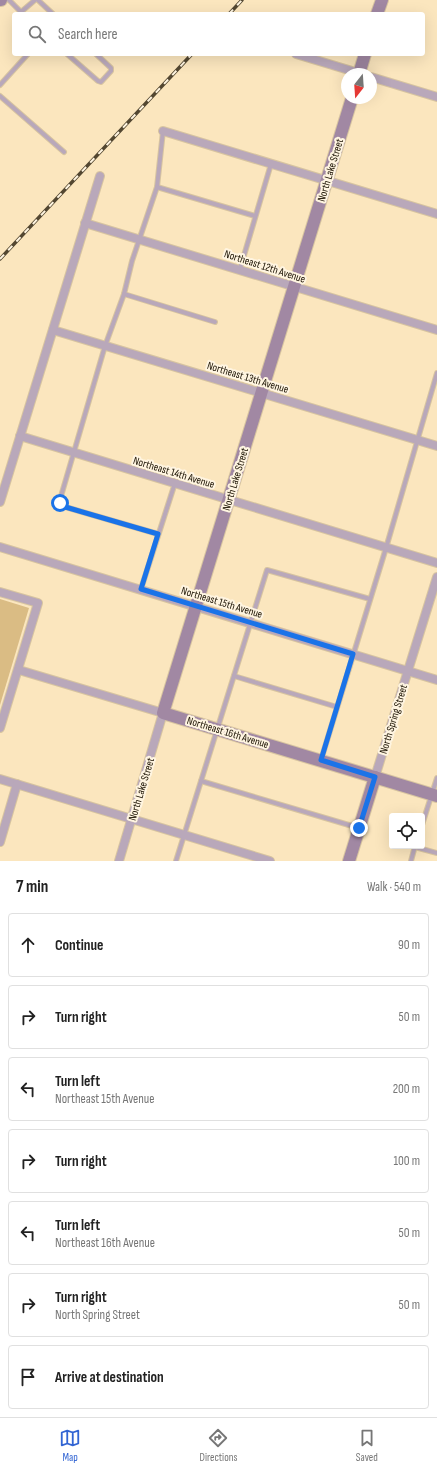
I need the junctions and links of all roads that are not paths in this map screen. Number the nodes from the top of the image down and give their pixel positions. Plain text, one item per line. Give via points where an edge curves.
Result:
1 (9, 0) edge
2 (35, 0) edge
3 (38, 0) edge
4 (382, 0) edge
5 (21, 12) edge
6 (23, 12) edge
7 (51, 12) edge
8 (378, 12) edge
9 (26, 56) edge
10 (69, 56) edge
11 (98, 56) edge
12 (302, 56) edge
13 (364, 56) edge
14 (341, 68) edge
15 (362, 68) edge
16 (377, 79) edge
17 (0, 85) edge
18 (0, 96) edge
19 (437, 97) edge
20 (350, 104) edge
21 (163, 131) joint
22 (64, 152) dead end
23 (271, 164) junction
24 (100, 176) dead end
25 (327, 180) junction
26 (157, 187) junction
27 (437, 214) edge
28 (256, 216) junction
29 (86, 223) junction
30 (139, 239) junction
31 (240, 269) junction
32 (294, 287) junction
33 (124, 294) junction
34 (215, 322) dead end
35 (53, 330) junction
36 (437, 330) edge
37 (105, 346) junction
38 (437, 373) edge
39 (261, 393) junction
40 (20, 436) junction
41 (417, 440) junction
42 (437, 446) edge
43 (74, 453) junction
44 (175, 484) junction
45 (229, 500) junction
46 (0, 502) edge
47 (158, 534) junction
48 (0, 547) edge
49 (386, 548) junction
50 (437, 563) edge
51 (437, 577) edge
52 (141, 589) junction
53 (0, 592) edge
54 (370, 599) junction
55 (196, 606) junction
56 (250, 622) junction
57 (353, 654) junction
58 (19, 670) junction
59 (408, 671) junction
60 (234, 676) junction
61 (437, 680) edge
62 (337, 707) junction
63 (163, 713) junction
64 (0, 728) edge
65 (217, 729) junction
66 (321, 760) junction
67 (375, 777) junction
68 (437, 778) edge
69 (0, 779) edge
70 (201, 781) junction
71 (17, 784) junction
72 (434, 795) edge
73 (425, 818) edge
74 (132, 819) junction
75 (359, 828) junction
76 (184, 835) junction
77 (0, 842) edge
78 (414, 849) edge
79 (424, 849) edge
80 (437, 853) edge
81 (119, 861) edge
82 (176, 861) edge
83 (270, 861) edge
84 (349, 861) edge
85 (411, 861) edge

1 - 5 lane
2 - 6 lane
3 - 7 lane
4 - 8 street
9 - 17 lane
10 - 11 lane via 100,82 111,68
12 - 14 street
13 - 15 street
16 - 19 street
18 - 22 lane
20 - 25 street, North Lake Street
21 - 23 street
21 - 26 lane
23 - 25 street
23 - 28 lane
24 - 29 street
25 - 27 street
25 - 32 street, North Lake Street
26 - 28 lane
26 - 30 lane
28 - 31 lane
29 - 30 street, Northeast 12th Avenue
29 - 35 street
30 - 31 street, Northeast 12th Avenue
30 - 33 lane
31 - 32 street, Northeast 12th Avenue
32 - 36 street, Northeast 12th Avenue
32 - 39 street, North Lake Street
33 - 34 lane
33 - 37 lane
35 - 37 street, Northeast 13th Avenue
35 - 40 street
37 - 39 street, Northeast 13th Avenue
37 - 43 lane
38 - 41 lane
39 - 41 street, Northeast 13th Avenue
39 - 45 street, North Lake Street
40 - 43 street, Northeast 14th Avenue
40 - 46 street
41 - 42 street, Northeast 13th Avenue
41 - 49 lane
43 - 44 street, Northeast 14th Avenue
43 - 47 lane via 60,503 62,506
44 - 45 street, Northeast 14th Avenue
44 - 47 lane
45 - 49 street, Northeast 14th Avenue
45 - 55 street, North Lake Street
47 - 52 lane
48 - 52 street, Northeast 15th Avenue
49 - 50 street, Northeast 14th Avenue
49 - 54 lane
51 - 59 street, North Spring Street
52 - 55 street, Northeast 15th Avenue
53 - 58 street via 38,603
54 - 56 lane via 267,570
54 - 57 lane
55 - 56 street, Northeast 15th Avenue
55 - 63 street, North Lake Street
56 - 57 street, Northeast 15th Avenue
56 - 60 lane
57 - 59 street, Northeast 15th Avenue
57 - 62 lane
58 - 63 street, Northeast 16th Avenue
58 - 64 street
59 - 61 street, Northeast 15th Avenue
59 - 67 street, North Spring Street
60 - 62 lane
60 - 65 lane
62 - 66 lane
63 - 65 street, Northeast 16th Avenue
63 - 74 street, North Lake Street
65 - 66 street, Northeast 16th Avenue
65 - 70 lane
66 - 67 street, Northeast 16th Avenue
67 - 72 street, Northeast 16th Avenue
67 - 75 street, North Spring Street
68 - 72 lane
69 - 71 street
70 - 75 lane
70 - 76 lane
71 - 74 street
71 - 77 street
72 - 73 lane
74 - 76 street
74 - 81 street, North Lake Street
75 - 84 street, North Spring Street
76 - 82 lane
76 - 83 street
78 - 85 lane
79 - 80 lane

